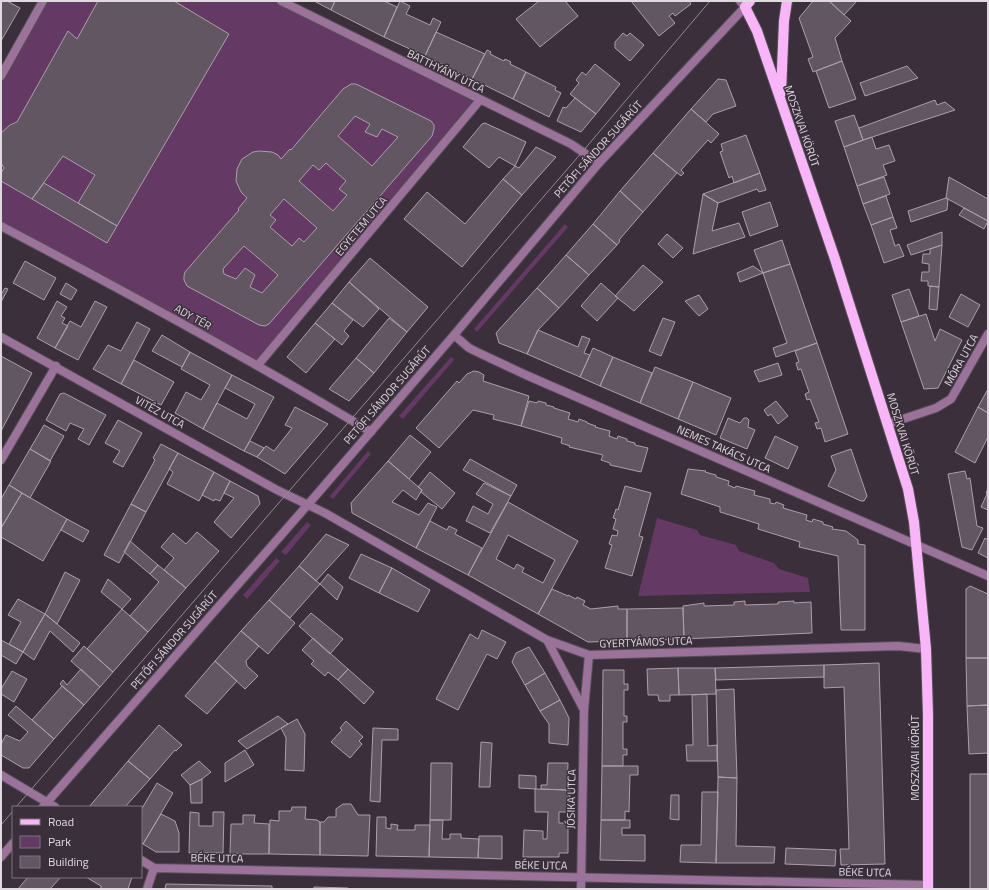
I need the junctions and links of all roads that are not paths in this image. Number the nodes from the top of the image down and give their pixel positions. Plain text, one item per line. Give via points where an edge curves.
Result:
1 (43, 1) edge
2 (281, 1) edge
3 (787, 1) edge
4 (745, 3) edge
5 (1, 76) edge
6 (781, 99) junction
7 (480, 100) junction
8 (599, 163) junction
9 (1, 226) edge
10 (988, 334) edge
11 (454, 335) junction
12 (1, 337) edge
13 (258, 365) junction
14 (56, 366) junction
15 (888, 424) junction
16 (371, 432) junction
17 (1, 460) edge
18 (308, 505) junction
19 (917, 546) junction
20 (988, 576) edge
21 (547, 640) junction
22 (926, 649) junction
23 (589, 655) junction
24 (584, 710) junction
25 (1, 775) edge
26 (45, 804) edge
27 (12, 844) edge
28 (1, 857) edge
29 (142, 861) edge
30 (154, 868) junction
31 (581, 876) junction
32 (928, 887) edge
33 (147, 889) edge
34 (580, 889) edge

1 - 5 street
2 - 7 street, BATTHYÁNY UTCA
3 - 6 main road
4 - 6 main road, MOSZKVAI KÖRÚT
4 - 8 street, PETŐFI SÁNDOR SUGÁRÚT
6 - 15 main road, MOSZKVAI KÖRÚT
7 - 8 street, BATTHYÁNY UTCA via 571,144
7 - 13 street, EGYETEM UTCA
8 - 11 street, PETŐFI SÁNDOR SUGÁRÚT
9 - 13 street, ADY TÉR
10 - 15 street, MÓRA UTCA via 951,399 936,408
11 - 16 street, PETŐFI SÁNDOR SUGÁRÚT
11 - 19 street, NEMES TAKÁCS UTCA via 473,350 526,375
12 - 14 street, VITÉZ UTCA
13 - 16 street, ADY TÉR
14 - 17 street
14 - 18 street, VITÉZ UTCA
15 - 19 main road, MOSZKVAI KÖRÚT via 908,489
16 - 18 street, PETŐFI SÁNDOR SUGÁRÚT
18 - 21 street, GYERTYÁMOS UTCA
18 - 26 street, PETŐFI SÁNDOR SUGÁRÚT
19 - 20 street, NEMES TAKÁCS UTCA
19 - 22 main road, MOSZKVAI KÖRÚT
21 - 23 street, GYERTYÁMOS UTCA
21 - 24 street, JÓSIKA UTCA
22 - 23 street, GYERTYÁMOS UTCA via 898,646
22 - 32 main road, MOSZKVAI KÖRÚT
23 - 24 street, JÓSIKA UTCA
24 - 31 street, JÓSIKA UTCA
25 - 26 street
27 - 28 street
29 - 30 street
30 - 31 street, BÉKE UTCA
30 - 33 street
31 - 32 street, BÉKE UTCA
31 - 34 street, JÓSIKA UTCA

